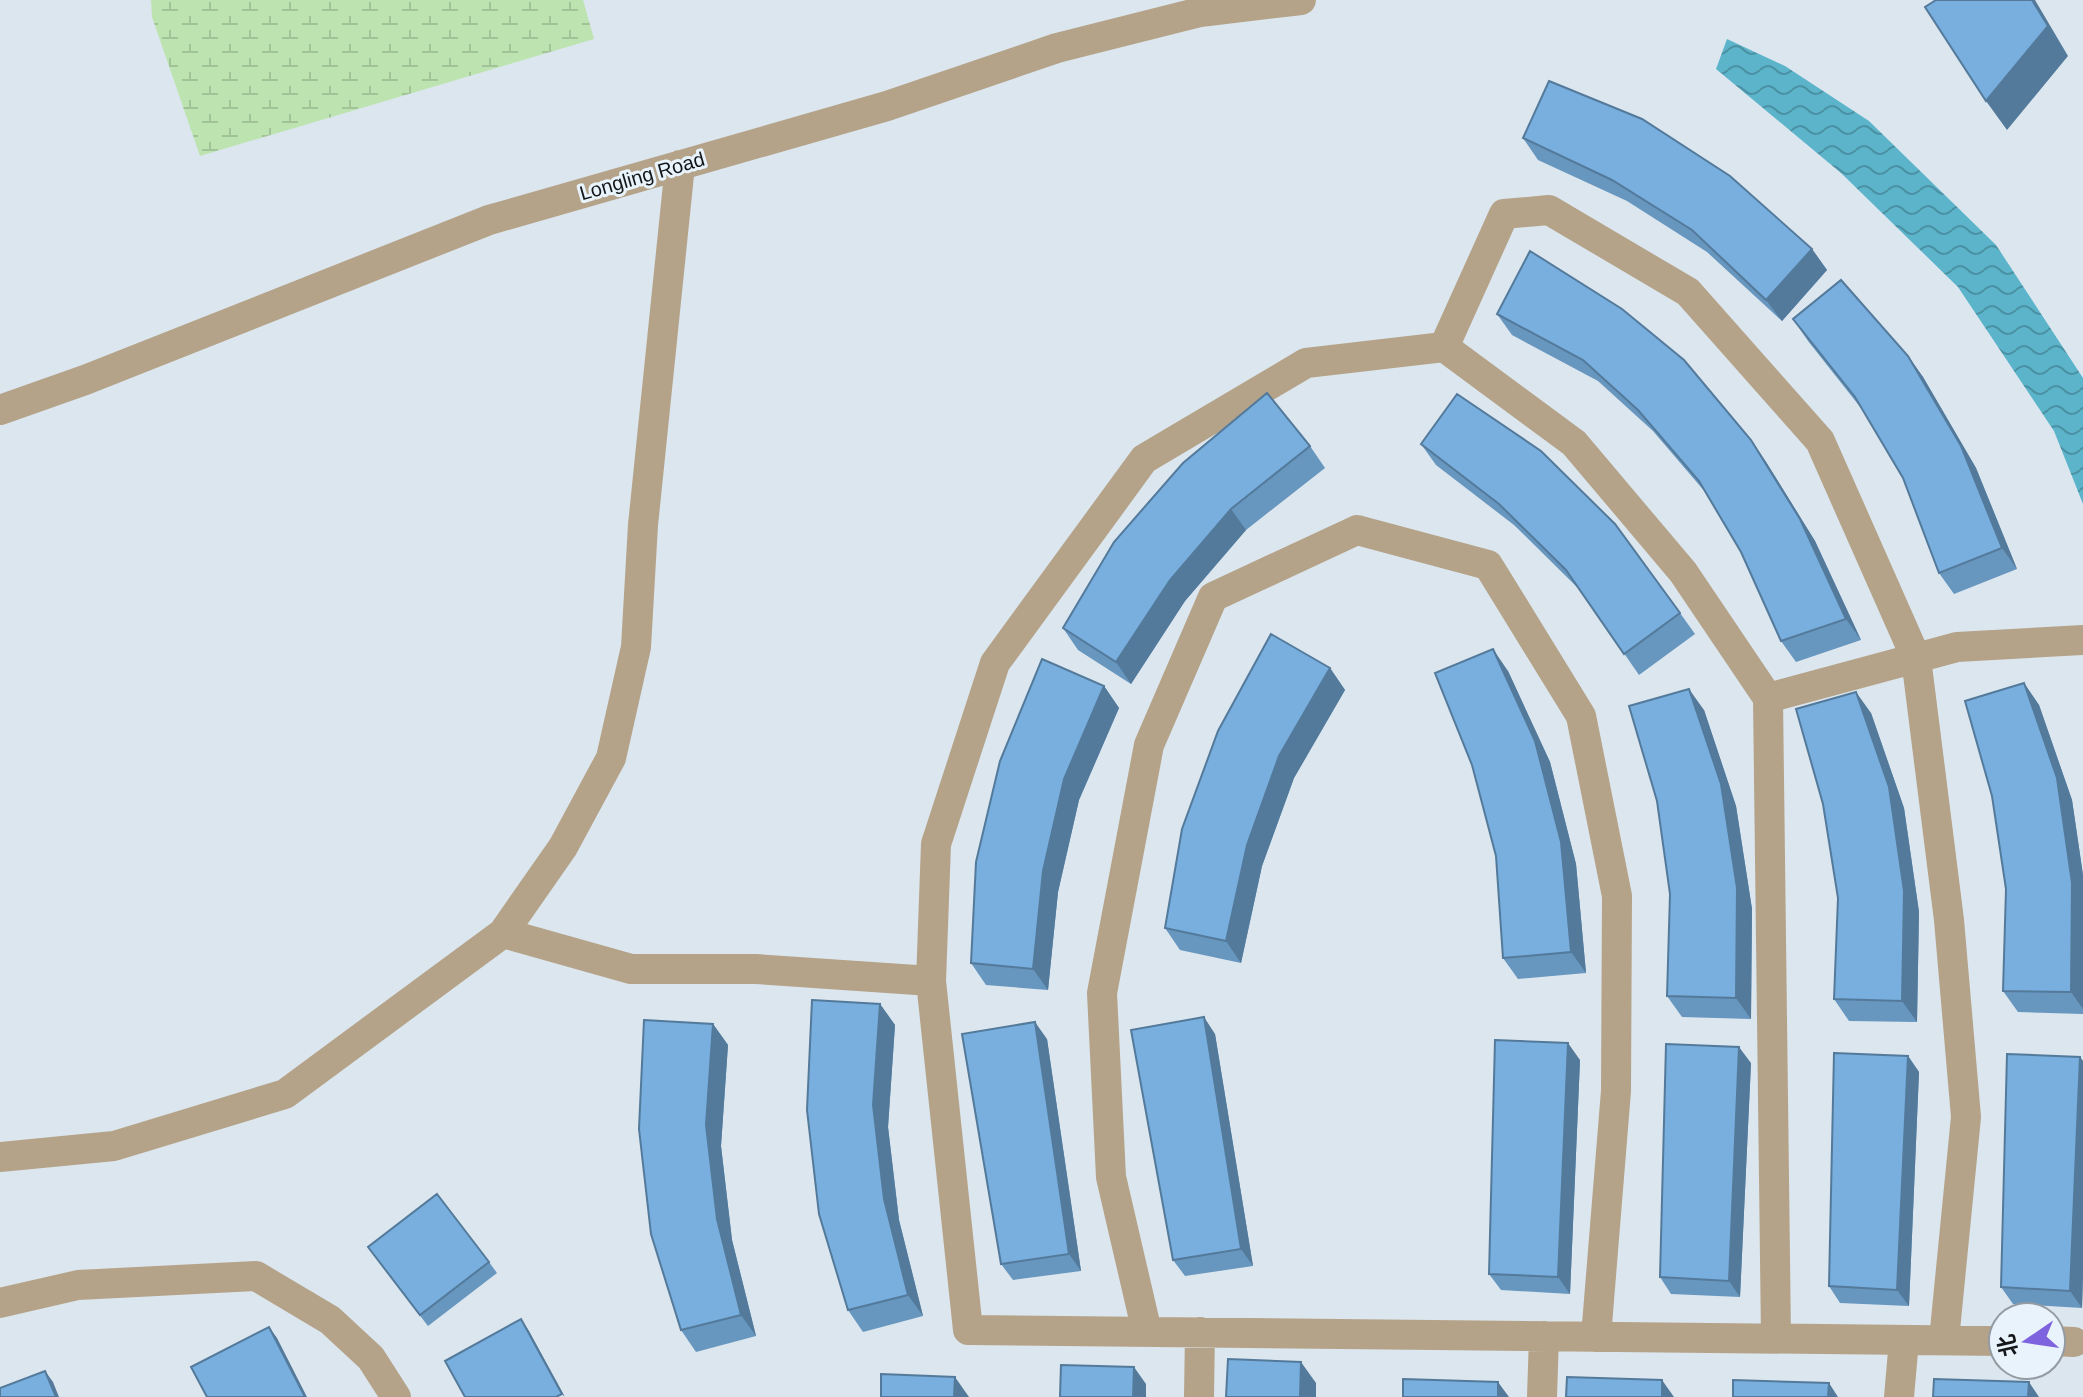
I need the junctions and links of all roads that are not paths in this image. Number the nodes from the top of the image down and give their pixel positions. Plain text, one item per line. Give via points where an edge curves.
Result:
1 (1301, 0) edge
2 (680, 165) junction
3 (1444, 347) junction
4 (0, 410) edge
5 (2083, 640) edge
6 (1916, 658) junction
7 (1768, 698) junction
8 (503, 933) junction
9 (931, 981) junction
10 (0, 1157) edge
11 (0, 1303) edge
12 (1147, 1332) junction
13 (1200, 1332) junction
14 (1544, 1336) junction
15 (1596, 1337) junction
16 (1776, 1338) junction
17 (1904, 1340) junction
18 (1944, 1340) junction
19 (1987, 1341) edge
20 (396, 1397) edge
21 (1199, 1397) edge
22 (1542, 1397) edge
23 (1899, 1397) edge

1 - 2 street, Longling Road via 1200,12 1057,48 887,106
2 - 4 street, Longling Road via 489,220
2 - 8 street via 643,525 636,647 611,758 563,847
3 - 6 street via 1504,214 1549,210 1688,292 1820,441
3 - 7 street via 1574,443 1683,572
3 - 9 street via 1306,363 1144,459 995,663 936,844
5 - 6 street via 1957,647
6 - 7 street
6 - 18 street via 1949,920 1966,1117
7 - 16 street
8 - 9 street via 631,969 756,969
8 - 10 street via 285,1094 114,1146
9 - 12 street via 968,1330
11 - 20 street via 78,1285 256,1276 330,1320 371,1358
12 - 13 street
12 - 15 street via 1111,1177 1102,993 1149,745 1213,597 1357,530 1488,565 1581,716 1617,896 1616,1091
13 - 14 street
13 - 21 street
14 - 15 street
14 - 22 street
15 - 16 street
16 - 17 street
17 - 18 street
17 - 23 street
18 - 19 street

